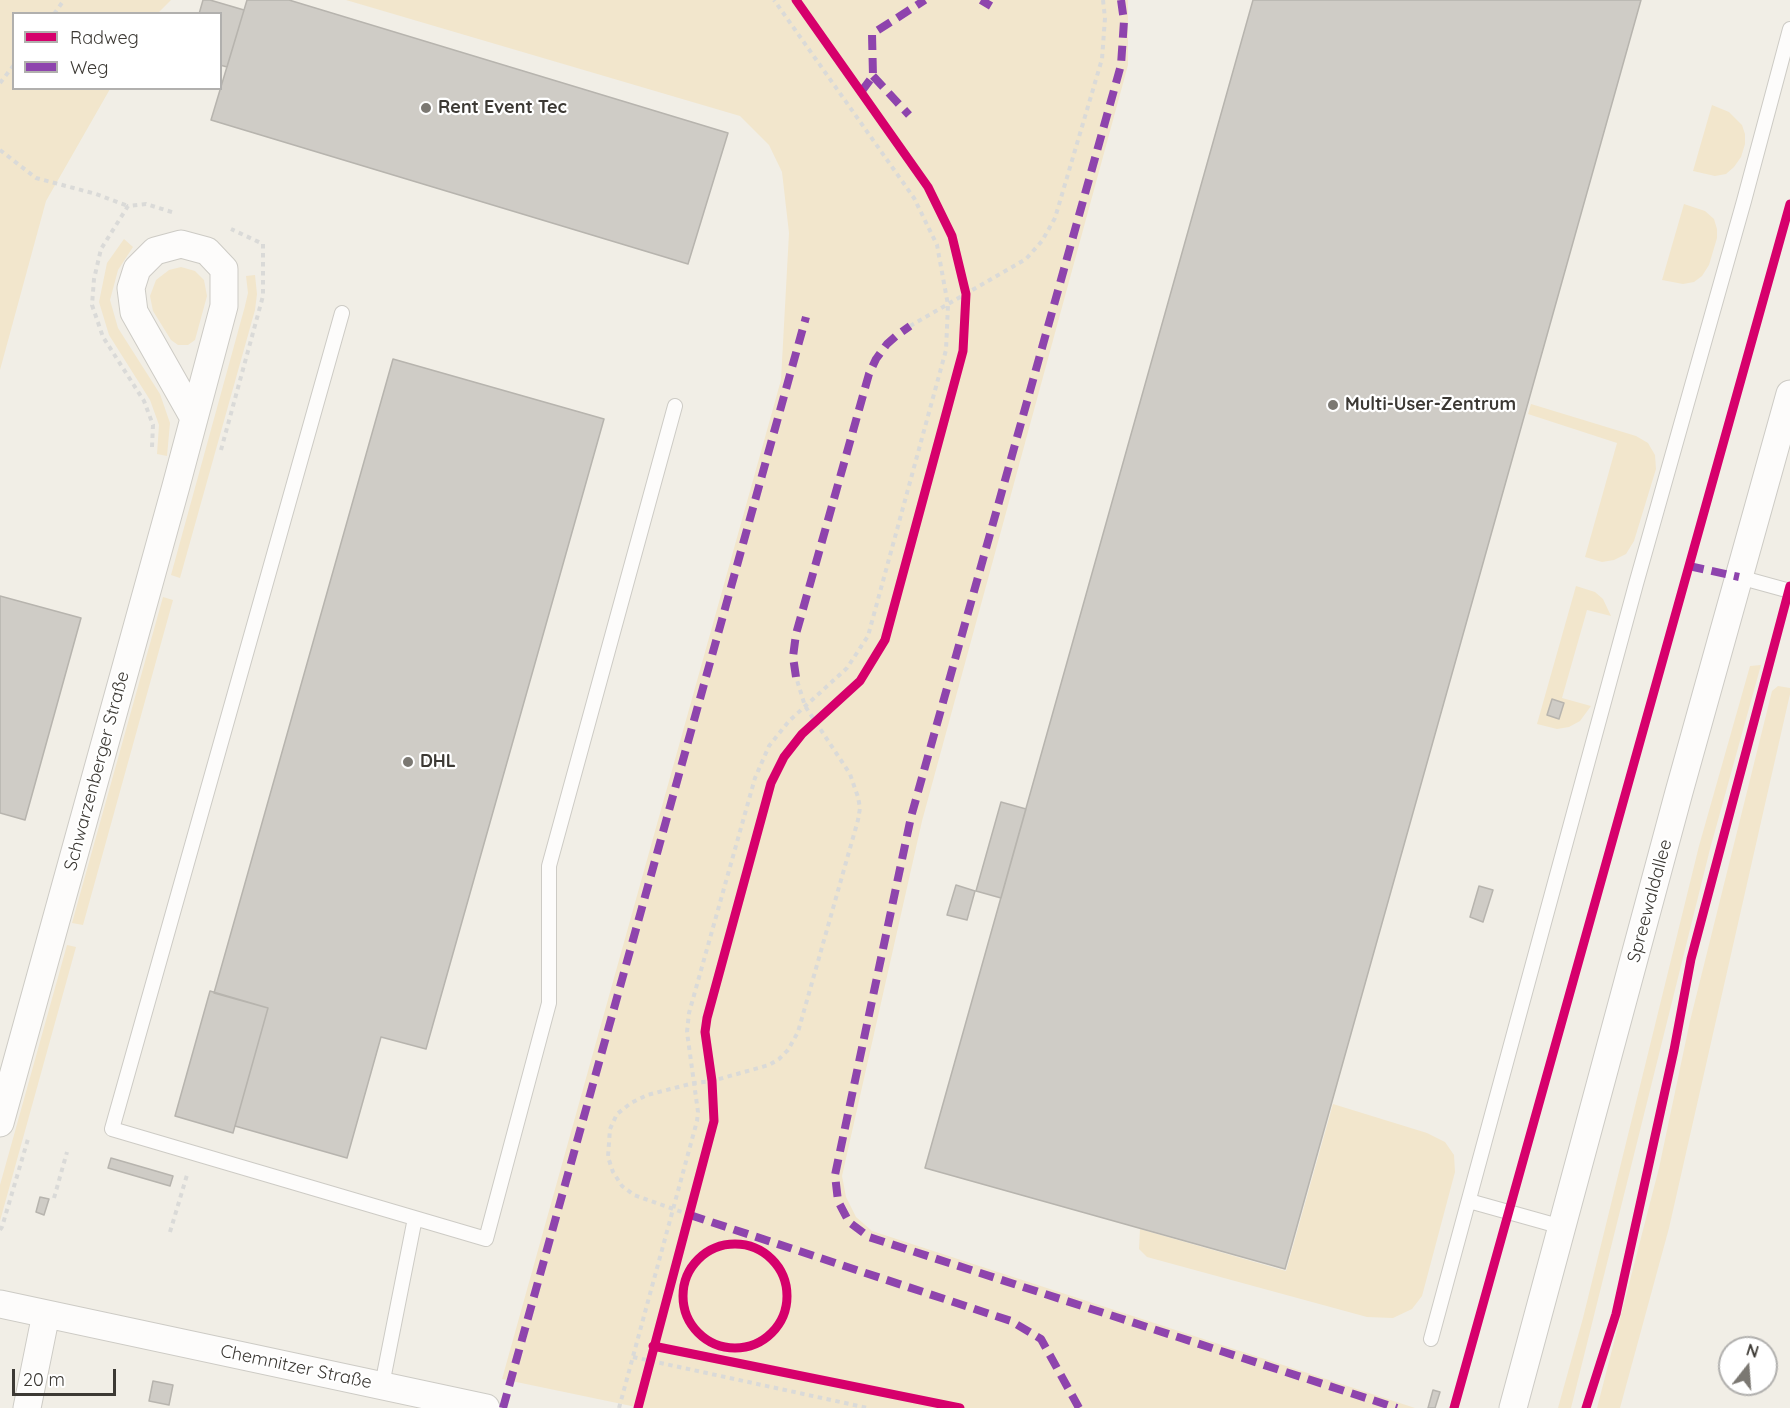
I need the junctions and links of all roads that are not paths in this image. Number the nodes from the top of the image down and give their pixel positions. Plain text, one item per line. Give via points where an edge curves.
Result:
1 (1790, 29) edge
2 (342, 313) dead end
3 (1790, 394) edge
4 (675, 406) dead end
5 (194, 418) junction
6 (1738, 577) junction
7 (1790, 591) edge
8 (0, 1123) edge
9 (1469, 1201) junction
10 (415, 1218) junction
11 (1562, 1227) junction
12 (0, 1304) edge
13 (46, 1314) junction
14 (1431, 1339) dead end
15 (382, 1385) junction
16 (27, 1408) edge
17 (486, 1408) edge
18 (1513, 1408) edge

1 - 9 lane
2 - 10 lane via 112,1129
3 - 6 street, Spreewaldallee
4 - 10 lane via 549,866 549,1003 486,1239
5 - 5 street, Schwarzenberger Straße via 224,306 224,269 207,251 182,244 155,251 137,269 131,288 134,312
5 - 8 street, Schwarzenberger Straße
6 - 7 lane
6 - 11 street, Spreewaldallee
9 - 11 lane
9 - 14 lane
10 - 15 lane
11 - 18 street, Spreewaldallee
12 - 13 street, Chemnitzer Straße
13 - 15 street, Chemnitzer Straße
13 - 16 street
15 - 17 street, Chemnitzer Straße

